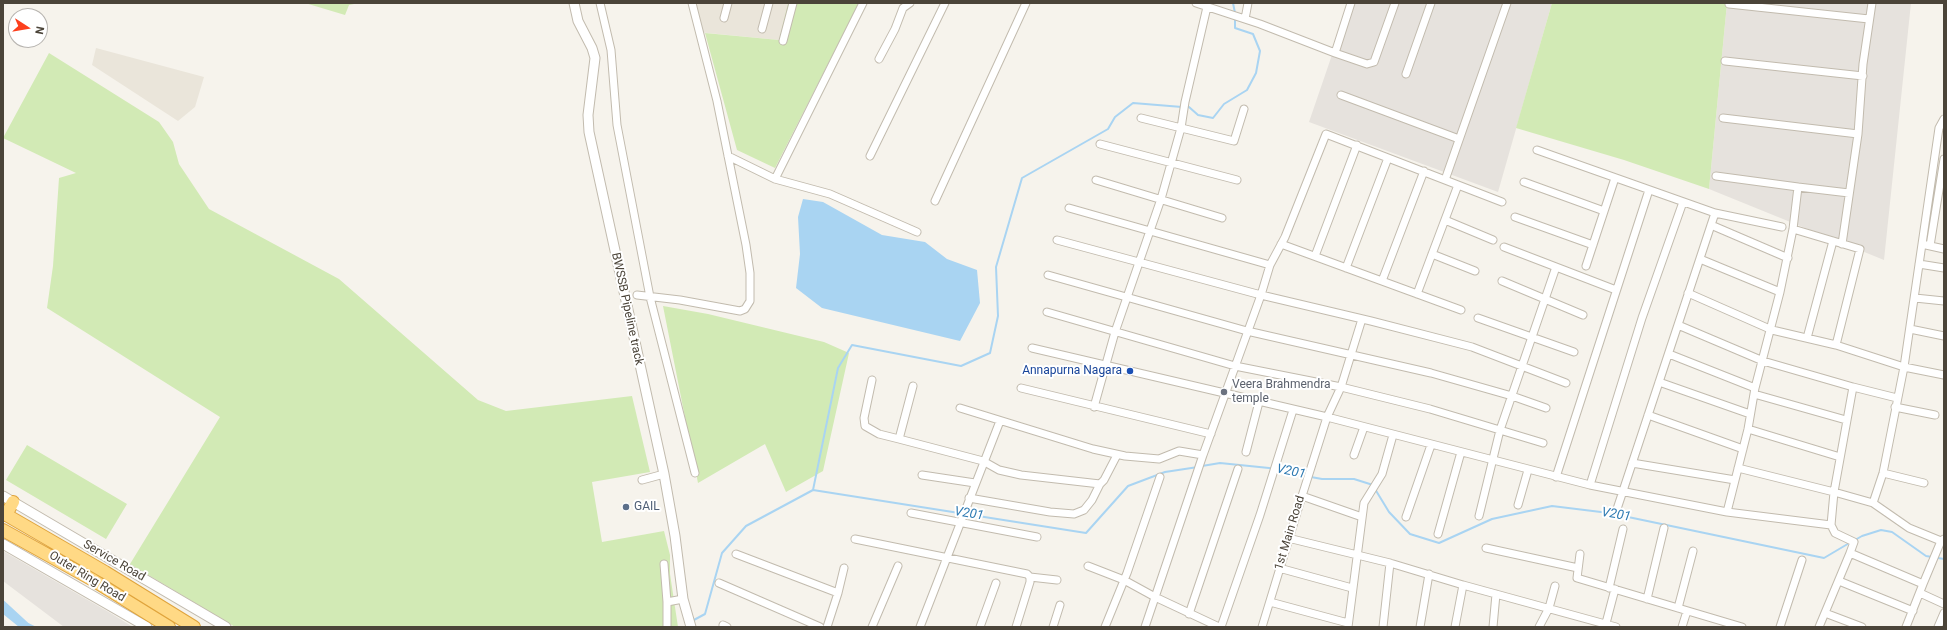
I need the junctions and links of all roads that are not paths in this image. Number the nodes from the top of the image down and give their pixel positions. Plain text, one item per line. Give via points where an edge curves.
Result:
1 (574, 3) edge
2 (600, 3) edge
3 (692, 3) edge
4 (728, 3) edge
5 (769, 3) edge
6 (793, 3) edge
7 (863, 3) edge
8 (910, 3) edge
9 (945, 3) edge
10 (1026, 3) edge
11 (1196, 3) edge
12 (1248, 3) edge
13 (1351, 3) edge
14 (1395, 3) edge
15 (1431, 3) edge
16 (1507, 3) edge
17 (1872, 3) edge
18 (1729, 4) dead end
19 (1207, 7) junction
20 (724, 18) dead end
21 (1242, 18) junction
22 (1870, 19) junction
23 (762, 29) dead end
24 (783, 41) dead end
25 (1335, 53) junction
26 (879, 59) dead end
27 (1725, 62) dead end
28 (1406, 74) dead end
29 (1863, 76) junction
30 (1341, 95) dead end
31 (1244, 109) dead end
32 (1141, 118) dead end
33 (1723, 118) dead end
34 (1944, 119) edge
35 (1181, 128) junction
36 (1858, 134) junction
37 (1459, 139) junction
38 (1100, 144) dead end
39 (1357, 145) junction
40 (1537, 150) dead end
41 (728, 156) junction
42 (870, 156) dead end
43 (1388, 158) junction
44 (1944, 159) edge
45 (1171, 163) junction
46 (1424, 172) junction
47 (1716, 176) dead end
48 (1615, 178) junction
49 (774, 179) junction
50 (1096, 180) dead end
51 (1237, 180) dead end
52 (1445, 180) junction
53 (1524, 182) dead end
54 (1458, 185) junction
55 (1798, 187) junction
56 (1649, 190) junction
57 (1849, 194) junction
58 (1161, 199) junction
59 (935, 200) dead end
60 (1502, 202) dead end
61 (1683, 202) junction
62 (1069, 208) dead end
63 (1604, 211) junction
64 (1715, 214) junction
65 (1515, 216) dead end
66 (1222, 218) dead end
67 (1445, 220) junction
68 (1711, 225) junction
69 (1782, 227) dead end
70 (1793, 230) junction
71 (1150, 231) junction
72 (917, 232) dead end
73 (1057, 240) dead end
74 (1493, 240) dead end
75 (1833, 241) junction
76 (1281, 244) junction
77 (1842, 244) junction
78 (1593, 245) junction
79 (1922, 245) junction
80 (1930, 246) junction
81 (1504, 247) dead end
82 (1944, 249) edge
83 (1432, 254) junction
84 (1315, 256) junction
85 (1788, 258) junction
86 (1700, 259) junction
87 (1140, 263) junction
88 (1919, 264) junction
89 (1270, 265) junction
90 (1586, 266) dead end
91 (1556, 267) junction
92 (1346, 268) junction
93 (1944, 268) edge
94 (1475, 271) dead end
95 (1048, 275) dead end
96 (1502, 281) dead end
97 (1382, 282) junction
98 (1616, 290) junction
99 (1780, 292) junction
100 (1688, 293) junction
101 (1417, 294) junction
102 (637, 295) dead end
103 (1261, 295) junction
104 (650, 297) junction
105 (1127, 298) junction
106 (1915, 298) junction
107 (1545, 299) junction
108 (1944, 301) edge
109 (1461, 310) dead end
110 (1047, 312) dead end
111 (1583, 315) dead end
112 (1478, 318) dead end
113 (1362, 319) junction
114 (1678, 325) junction
115 (1772, 330) junction
116 (1910, 330) junction
117 (1247, 331) junction
118 (1115, 332) junction
119 (1944, 336) edge
120 (1532, 337) junction
121 (1808, 338) junction
122 (1836, 345) junction
123 (1032, 348) dead end
124 (1574, 352) dead end
125 (1352, 354) junction
126 (1668, 354) junction
127 (1763, 361) junction
128 (1522, 365) junction
129 (1106, 366) junction
130 (1234, 366) junction
131 (1904, 367) junction
132 (1944, 375) edge
133 (872, 380) dead end
134 (1659, 382) junction
135 (1566, 383) dead end
136 (913, 386) dead end
137 (1341, 387) junction
138 (1853, 387) junction
139 (1021, 388) dead end
140 (1755, 391) junction
141 (1225, 394) junction
142 (1512, 396) junction
143 (1897, 398) junction
144 (1259, 402) junction
145 (1094, 407) junction
146 (1896, 407) junction
147 (960, 408) dead end
148 (1546, 408) dead end
149 (1293, 410) junction
150 (1750, 414) junction
151 (1648, 415) junction
152 (1935, 415) dead end
153 (1327, 417) junction
154 (1846, 420) junction
155 (1000, 421) junction
156 (1364, 427) junction
157 (1748, 429) junction
158 (1500, 430) junction
159 (1211, 434) junction
160 (1393, 435) junction
161 (899, 438) junction
162 (1543, 443) dead end
163 (1431, 445) junction
164 (1743, 449) junction
165 (1246, 452) dead end
166 (1461, 452) junction
167 (1117, 455) junction
168 (1203, 455) junction
169 (1354, 456) dead end
170 (1840, 457) junction
171 (1493, 460) junction
172 (983, 461) junction
173 (1632, 464) junction
174 (1738, 468) junction
175 (1238, 469) dead end
176 (1528, 470) junction
177 (694, 473) dead end
178 (1883, 473) junction
179 (664, 474) junction
180 (922, 475) dead end
181 (1160, 477) dead end
182 (1556, 477) junction
183 (642, 480) dead end
184 (1735, 480) junction
185 (975, 483) junction
186 (1100, 484) junction
187 (1924, 484) dead end
188 (1590, 485) junction
189 (1623, 492) junction
190 (1834, 492) junction
191 (1302, 496) junction
192 (969, 498) junction
193 (8, 499) edge
194 (1873, 503) junction
195 (1518, 505) dead end
196 (1617, 509) dead end
197 (1727, 512) junction
198 (4, 514) edge
199 (911, 514) dead end
200 (1406, 516) dead end
201 (1479, 516) dead end
202 (1362, 517) junction
203 (959, 522) junction
204 (1831, 525) junction
205 (1664, 528) dead end
206 (1623, 529) dead end
207 (1438, 534) dead end
208 (1037, 537) dead end
209 (5, 538) edge
210 (1288, 538) junction
211 (855, 539) dead end
212 (1942, 540) edge
213 (1486, 548) dead end
214 (1694, 551) dead end
215 (1850, 553) junction
216 (736, 554) dead end
217 (1356, 554) junction
218 (1580, 554) dead end
219 (946, 557) junction
220 (1802, 560) dead end
221 (1390, 563) junction
222 (664, 564) dead end
223 (898, 566) dead end
224 (1088, 566) dead end
225 (844, 568) dead end
226 (1279, 568) junction
227 (1578, 568) junction
228 (1429, 574) junction
229 (1030, 577) junction
230 (1057, 580) dead end
231 (1124, 580) junction
232 (1839, 581) junction
233 (719, 583) dead end
234 (996, 583) dead end
235 (1923, 584) junction
236 (1463, 585) junction
237 (1555, 586) dead end
238 (1352, 588) junction
239 (1612, 589) junction
240 (838, 593) junction
241 (1920, 593) junction
242 (1496, 594) junction
243 (1155, 597) junction
244 (683, 599) junction
245 (1647, 599) junction
246 (667, 602) junction
247 (1270, 602) junction
248 (1944, 604) edge
249 (1060, 605) dead end
250 (1549, 608) junction
251 (1678, 608) junction
252 (1687, 611) junction
253 (1913, 612) junction
254 (1825, 613) junction
255 (1944, 613) edge
256 (1189, 614) junction
257 (1348, 625) edge
258 (1605, 625) edge
259 (1738, 626) edge
260 (147, 627) edge
261 (169, 627) edge
262 (194, 627) edge
263 (226, 627) edge
264 (667, 627) edge
265 (691, 627) edge
266 (820, 627) edge
267 (827, 627) edge
268 (872, 627) edge
269 (920, 627) edge
270 (980, 627) edge
271 (1016, 627) edge
272 (1053, 627) edge
273 (1104, 627) edge
274 (1145, 627) edge
275 (1220, 627) edge
276 (1262, 627) edge
277 (1383, 627) edge
278 (1420, 627) edge
279 (1455, 627) edge
280 (1493, 627) edge
281 (1540, 627) edge
282 (1616, 627) edge
283 (1682, 627) edge
284 (1780, 627) edge
285 (1819, 627) edge
286 (1862, 627) edge
287 (1906, 627) edge
288 (1938, 627) edge

1 - 179 street, BWSSB Pipeline track via 578,21 595,58 588,115 589,132
2 - 104 street via 611,50 617,125
3 - 41 street
4 - 20 street
5 - 23 street
6 - 24 street
7 - 49 street
8 - 26 street via 903,8
9 - 42 street
10 - 59 street
11 - 19 street
12 - 21 street
13 - 25 street
14 - 25 street via 1374,62 1367,64
15 - 28 street
16 - 37 street
17 - 22 street
18 - 22 street
19 - 21 street
19 - 35 street
21 - 25 street
22 - 29 street
27 - 29 street
29 - 36 street
30 - 37 street
31 - 35 street via 1234,141
32 - 35 street
33 - 36 street
34 - 79 street via 1939,128
35 - 45 street
36 - 57 street
37 - 52 street
38 - 45 street
39 - 43 street
39 - 76 street via 1326,134
39 - 84 street
40 - 48 street
41 - 49 street
41 - 104 street via 750,273 751,292 748,304 740,311
43 - 46 street
43 - 92 street
44 - 80 street
45 - 51 street
45 - 58 street
46 - 52 street
46 - 97 street
47 - 55 street
48 - 56 street
48 - 63 street
49 - 72 street via 830,194
50 - 58 street
52 - 54 street
53 - 63 street
54 - 60 street
54 - 67 street
55 - 57 street
55 - 70 street
56 - 61 street
56 - 98 street
57 - 77 street
58 - 66 street
58 - 71 street
61 - 64 street
61 - 188 street via 1642,318
62 - 71 street
63 - 78 street
64 - 68 street
64 - 69 street
65 - 78 street
67 - 74 street
67 - 83 street
68 - 85 street
68 - 86 street
70 - 75 street
70 - 85 street
71 - 87 street
71 - 89 street
73 - 87 street
75 - 77 street
75 - 121 street
76 - 84 street
76 - 89 street
77 - 122 street via 1860,249
78 - 90 street
79 - 80 street
79 - 88 street
80 - 82 street
81 - 91 street
83 - 94 street
83 - 101 street
84 - 92 street
85 - 99 street
86 - 99 street
86 - 100 street
87 - 103 street
87 - 105 street
88 - 93 street
88 - 106 street
89 - 103 street
91 - 98 street
91 - 107 street
92 - 97 street
95 - 105 street
96 - 107 street
97 - 101 street
98 - 182 street
99 - 115 street
100 - 114 street
100 - 115 street
101 - 109 street
102 - 104 street
103 - 113 street
103 - 117 street
104 - 177 street
105 - 117 street
105 - 118 street
106 - 108 street
106 - 116 street
107 - 111 street
107 - 120 street
110 - 118 street
112 - 120 street
113 - 125 street, 1st Main Road
113 - 128 street via 1472,347
114 - 126 street
114 - 127 street
115 - 121 street
115 - 127 street
116 - 119 street
116 - 131 street
117 - 125 street
117 - 130 street
118 - 129 street
118 - 130 street
120 - 124 street
120 - 128 street
121 - 122 street
122 - 131 street
123 - 129 street
125 - 137 street, 1st Main Road
125 - 142 street
126 - 134 street
126 - 140 street
127 - 138 street
127 - 140 street
128 - 135 street
128 - 142 street
129 - 141 street
129 - 145 street
130 - 137 street
130 - 141 street
131 - 132 street
131 - 143 street
133 - 161 street via 864,418 866,426 879,434
134 - 150 street
134 - 151 street
136 - 161 street
137 - 153 street, 1st Main Road
137 - 158 street
138 - 143 street
138 - 154 street
139 - 145 street
140 - 150 street
140 - 154 street
141 - 144 street
141 - 159 street
142 - 148 street
142 - 158 street
143 - 146 street
144 - 149 street
144 - 165 street
145 - 159 street
146 - 152 street
146 - 178 street
147 - 155 street
149 - 153 street
149 - 275 street via 1260,515
150 - 157 street
151 - 164 street
151 - 173 street
153 - 156 street
153 - 191 street, 1st Main Road
154 - 170 street
155 - 167 street
155 - 172 street
156 - 160 street
156 - 169 street
157 - 164 street
157 - 170 street
158 - 162 street
158 - 171 street
159 - 168 street
160 - 163 street
160 - 202 street via 1382,474 1370,489
161 - 172 street
163 - 166 street
163 - 200 street
164 - 174 street
166 - 171 street
166 - 207 street
167 - 168 street via 1159,459 1179,451
167 - 186 street
168 - 243 street
170 - 190 street
171 - 176 street
171 - 201 street
172 - 185 street
172 - 186 street via 999,470 1021,475
173 - 184 street
173 - 189 street
174 - 184 street
174 - 190 street
175 - 256 street
176 - 182 street
176 - 195 street
178 - 187 street
178 - 194 street
179 - 183 street
179 - 244 street, BWSSB Pipeline track
180 - 185 street
181 - 231 street
182 - 188 street
184 - 197 street
185 - 192 street
186 - 192 street via 1084,510 1074,514
188 - 189 street
189 - 196 street
189 - 197 street
190 - 194 street
190 - 204 street
191 - 202 street
191 - 210 street, 1st Main Road
192 - 203 street
193 - 198 highway
193 - 263 street, Service Road
194 - 212 street via 1909,528
197 - 204 street
198 - 262 highway, Outer Ring Road
199 - 203 street
202 - 217 street
203 - 208 street
203 - 219 street
204 - 215 street via 1835,533 1852,541
205 - 245 street
206 - 239 street
209 - 260 street
209 - 261 highway, Outer Ring Road via 93,580
210 - 217 street
210 - 226 street, 1st Main Road
211 - 219 street
212 - 235 street
213 - 227 street
214 - 251 street
215 - 232 street
215 - 235 street
216 - 240 street
217 - 221 street
217 - 238 street
218 - 227 street
219 - 229 street via 1027,574
219 - 269 street
220 - 284 street
221 - 228 street
221 - 277 street
222 - 246 street
223 - 268 street
224 - 231 street
225 - 240 street
226 - 238 street
226 - 247 street, 1st Main Road
227 - 239 street via 1577,578
228 - 236 street
228 - 278 street
229 - 230 street
229 - 271 street
231 - 243 street
231 - 273 street
232 - 253 street
232 - 254 street
233 - 266 street
234 - 270 street
235 - 241 street
236 - 242 street
236 - 279 street
237 - 250 street
238 - 257 street
239 - 245 street
239 - 258 street
240 - 267 street
241 - 248 street
241 - 253 street
242 - 250 street
242 - 280 street
243 - 256 street
243 - 274 street
244 - 246 street
244 - 265 street, BWSSB Pipeline track
245 - 251 street
246 - 264 street
247 - 257 street
247 - 276 street, 1st Main Road
249 - 272 street
250 - 258 street
250 - 281 street
251 - 252 street
252 - 259 street
252 - 283 street
253 - 287 street
254 - 285 street
254 - 286 street
255 - 288 street
256 - 275 street
258 - 282 street

